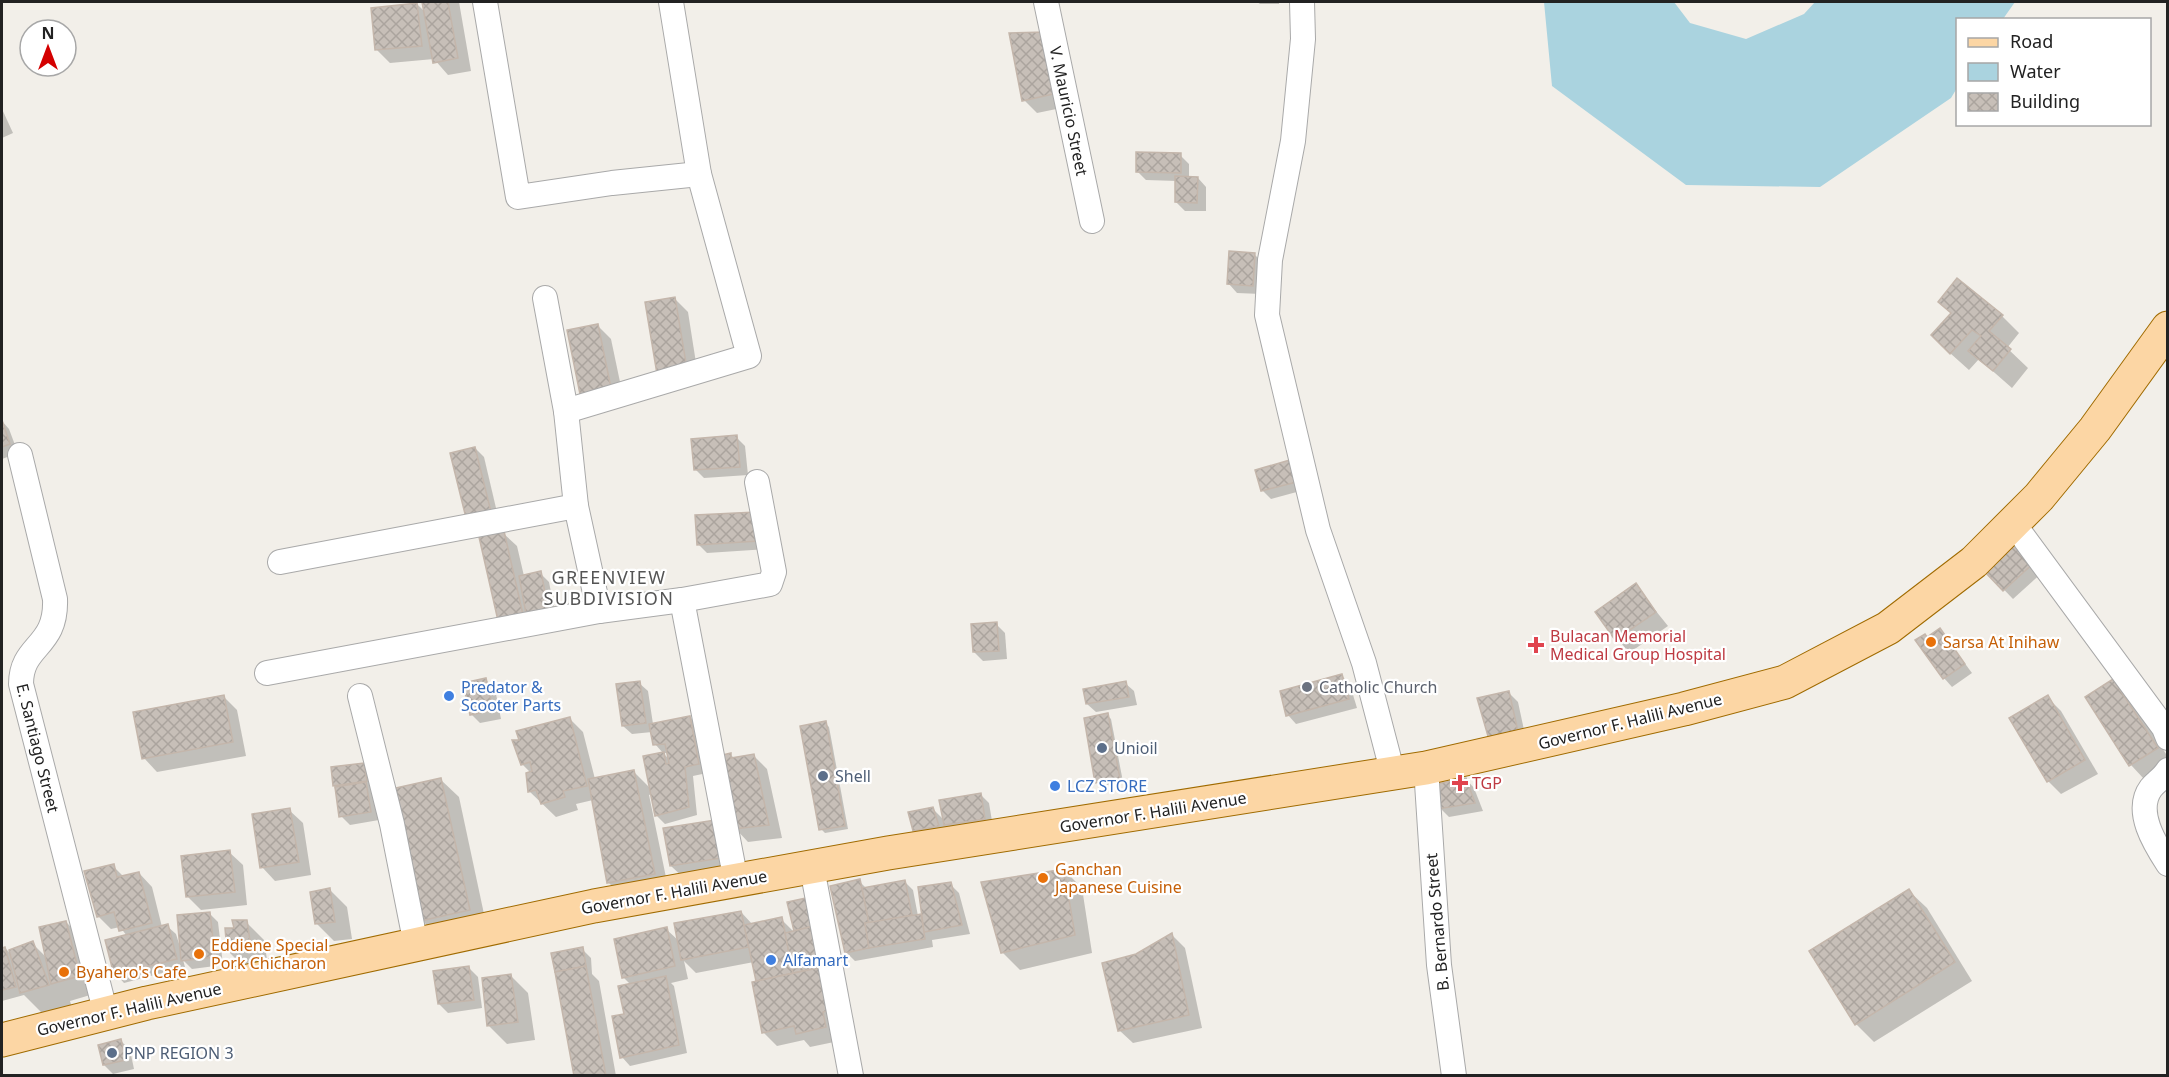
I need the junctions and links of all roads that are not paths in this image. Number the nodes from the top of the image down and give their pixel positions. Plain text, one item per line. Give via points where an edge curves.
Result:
1 (485, 2) edge
2 (671, 2) edge
3 (1046, 2) edge
4 (1302, 2) edge
5 (699, 174) junction
6 (1092, 221) dead end
7 (545, 298) dead end
8 (2168, 328) edge
9 (566, 411) junction
10 (20, 455) dead end
11 (757, 482) dead end
12 (576, 506) junction
13 (2013, 524) junction
14 (280, 562) dead end
15 (682, 600) junction
16 (599, 611) junction
17 (267, 673) dead end
18 (360, 696) dead end
19 (2168, 738) edge
20 (1426, 768) junction
21 (2168, 770) edge
22 (1393, 774) junction
23 (2168, 864) edge
24 (812, 868) junction
25 (736, 881) junction
26 (416, 945) junction
27 (106, 1014) junction
28 (2, 1040) edge
29 (851, 1076) edge
30 (1454, 1076) edge

1 - 5 street via 518,197
2 - 5 street
3 - 6 street, V. Mauricio Street
4 - 22 street via 1303,39 1293,141 1270,260 1267,315 1318,530 1364,663
5 - 9 street via 749,356
7 - 9 street
8 - 13 main road, Governor F. Halili Avenue via 2095,429
9 - 12 street
10 - 27 street, E. Santiago Street via 55,599 55,616 45,639 26,659 21,684
11 - 15 street via 774,572 770,584
12 - 14 street
12 - 16 street
13 - 19 street
13 - 20 main road, Governor F. Halili Avenue via 1945,586 1888,628 1785,682
15 - 16 street
15 - 25 street
16 - 17 street
18 - 26 street via 392,824
20 - 22 main road, Governor F. Halili Avenue
20 - 30 street, B. Bernardo Street via 1439,965
21 - 23 street via 2150,789 2145,806 2147,825
22 - 24 main road, Governor F. Halili Avenue
24 - 25 main road, Governor F. Halili Avenue
24 - 29 street
25 - 26 main road, Governor F. Halili Avenue via 594,906
26 - 27 main road, Governor F. Halili Avenue
27 - 28 main road, Governor F. Halili Avenue

